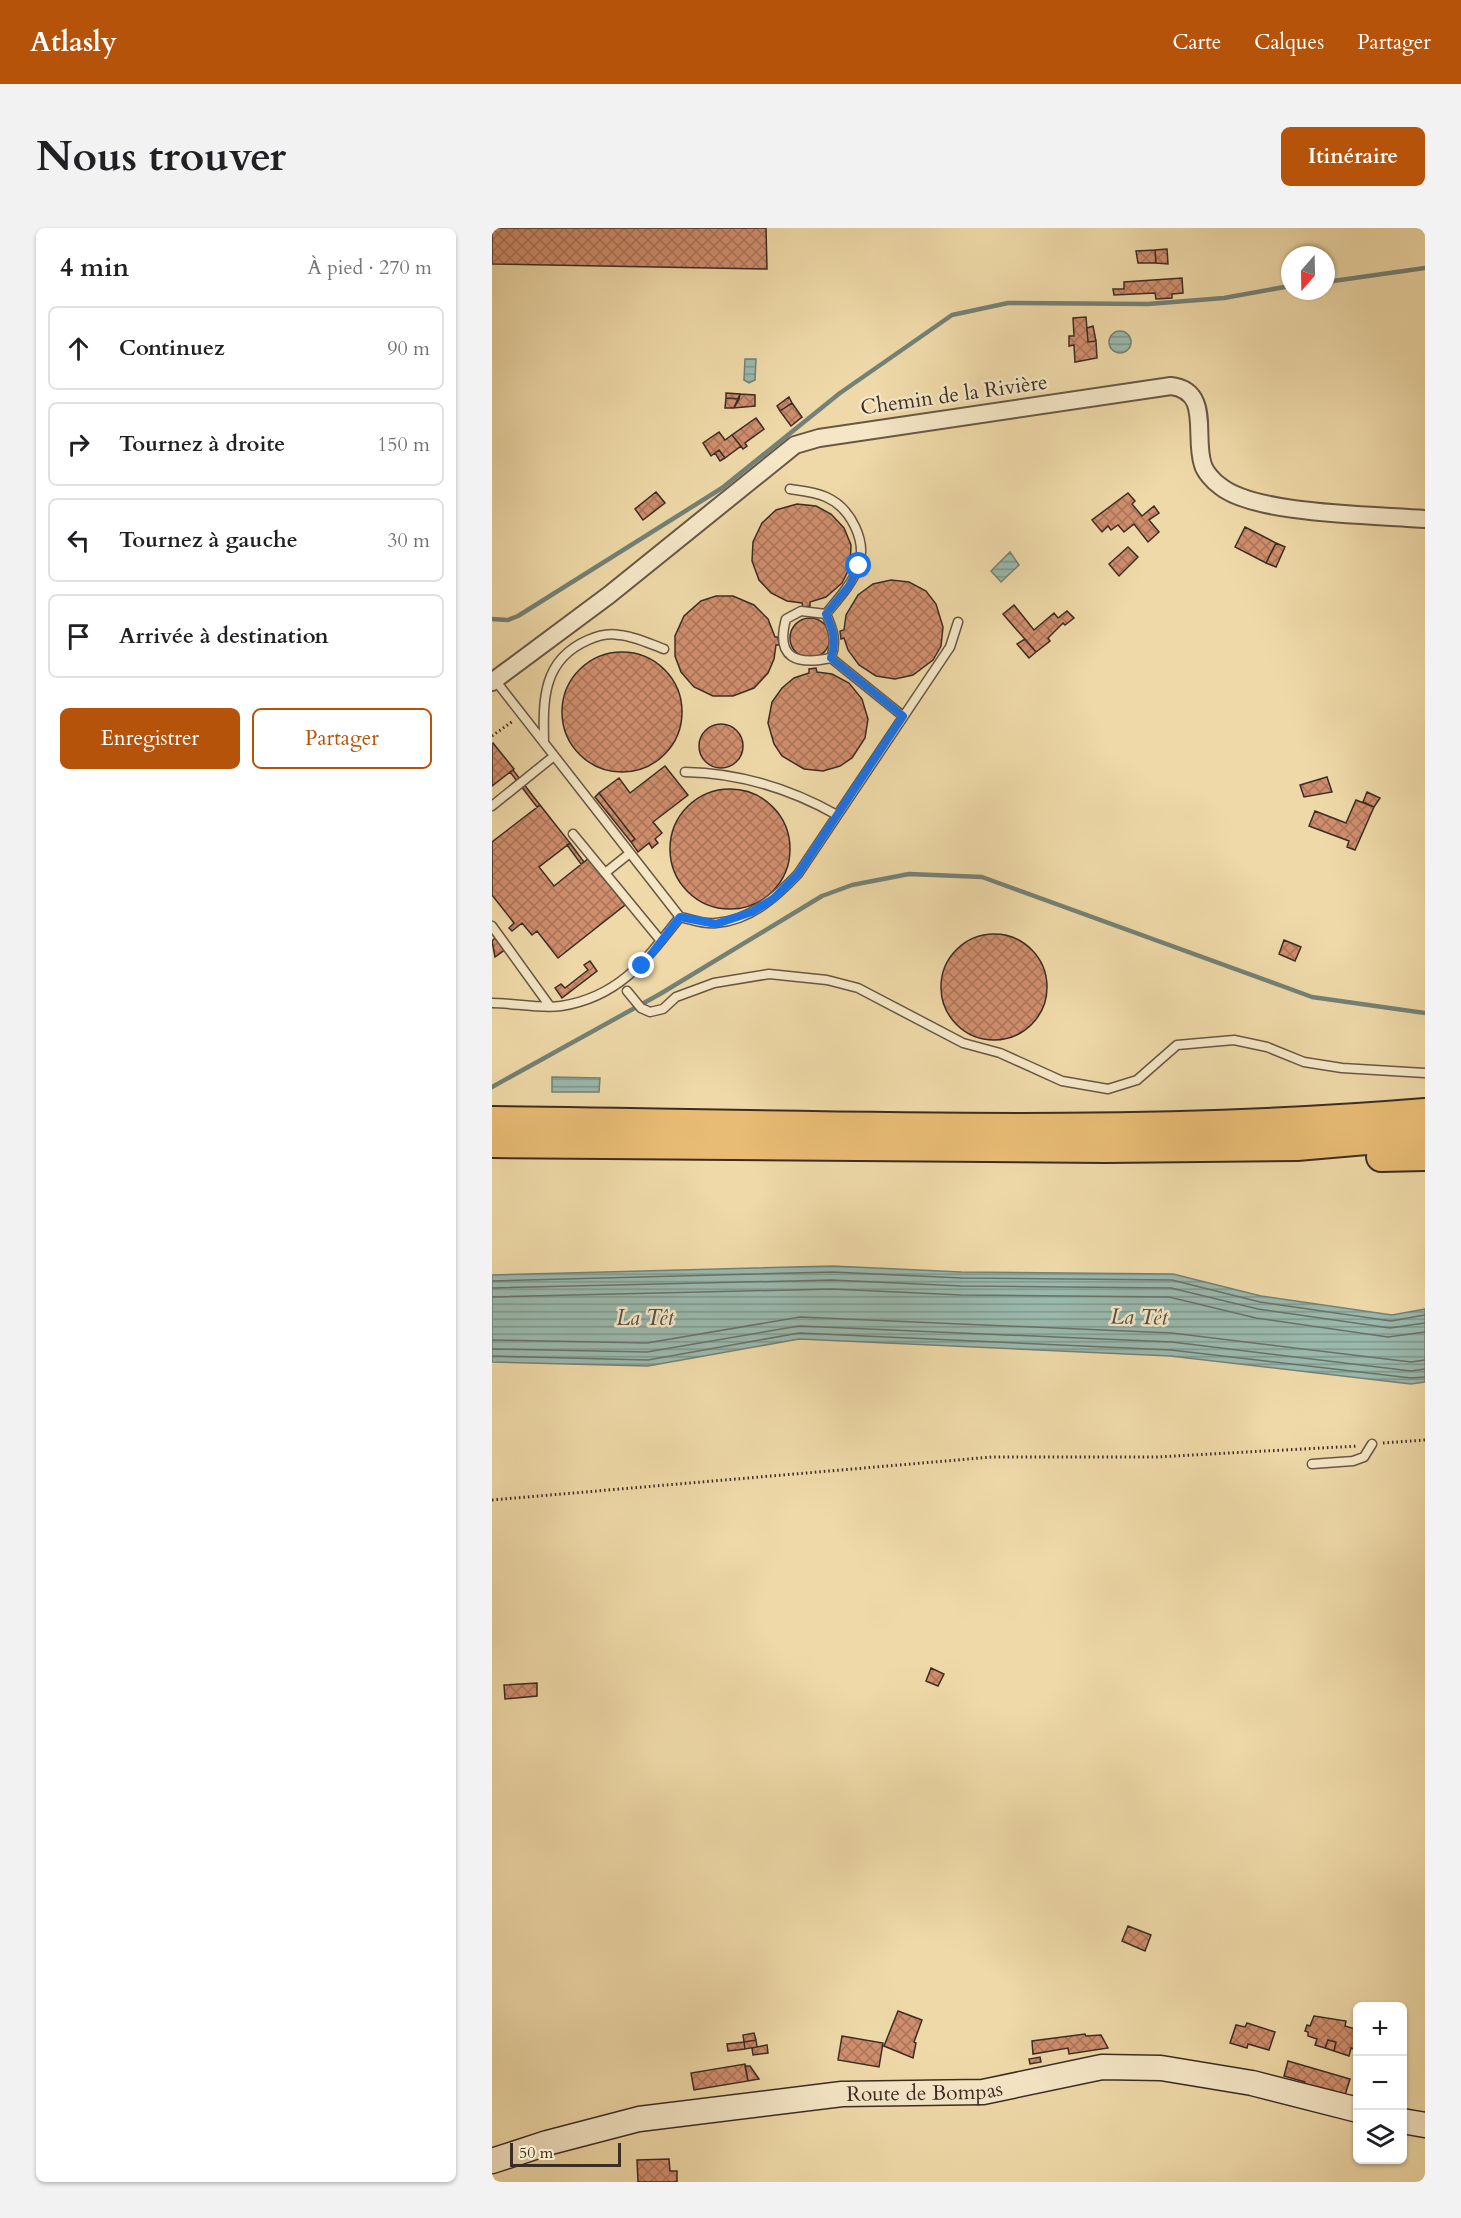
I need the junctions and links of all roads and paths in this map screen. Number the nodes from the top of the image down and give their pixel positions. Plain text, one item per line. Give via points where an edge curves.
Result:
1 (790, 489) dead end
2 (1425, 519) edge
3 (826, 614) junction
4 (958, 622) dead end
5 (664, 649) dead end
6 (831, 658) junction
7 (494, 681) edge
8 (522, 714) junction
9 (903, 716) junction
10 (492, 736) edge
11 (544, 743) junction
12 (554, 756) junction
13 (685, 772) dead end
14 (492, 806) edge
15 (837, 815) junction
16 (573, 834) dead end
17 (630, 853) junction
18 (605, 873) junction
19 (680, 917) junction
20 (492, 926) edge
21 (661, 941) junction
22 (627, 991) dead end
23 (492, 1003) edge
24 (549, 1005) junction
25 (1425, 1073) edge
26 (1425, 1113) edge
27 (492, 1121) edge
28 (1425, 1136) edge
29 (492, 1143) edge
30 (1107, 1148) junction
31 (1425, 1156) edge
32 (1425, 1440) edge
33 (1372, 1444) junction
34 (1312, 1464) dead end
35 (492, 1500) edge
36 (1353, 2108) edge
37 (1407, 2122) edge
38 (1425, 2125) edge
39 (492, 2161) edge

1 - 3 lane via 829,498 852,520 860,538 859,566 849,586
2 - 7 street, Chemin de la Rivière via 1289,508 1238,498 1218,486 1203,466 1197,408 1192,393 1184,387 819,438 795,445 609,595
3 - 6 lane via 834,633
3 - 6 lane via 801,611 786,619 781,635 785,650 794,658 809,663
4 - 9 lane via 950,647
5 - 11 lane via 620,634 598,636 570,648 548,679
6 - 9 lane
7 - 8 lane
8 - 10 path
8 - 11 lane
9 - 15 lane
11 - 12 lane
12 - 14 lane
12 - 17 lane
13 - 15 lane via 761,781
15 - 19 lane via 798,874 773,899 752,912 716,924
16 - 18 lane
17 - 18 lane
17 - 19 lane
18 - 21 lane
19 - 21 lane
20 - 24 lane
21 - 24 lane via 642,966 610,991 560,1006
22 - 25 lane via 650,1012 714,983 769,974 827,980 858,988 963,1043 1000,1053 1062,1081 1108,1089 1137,1080 1177,1045 1234,1040 1267,1047 1304,1062
23 - 24 lane
26 - 27 highway via 1200,1127
28 - 30 highway via 1297,1146
29 - 30 highway
30 - 31 highway via 1323,1158
32 - 33 path
33 - 34 lane via 1364,1457 1353,1461
33 - 35 path via 1156,1457 992,1457
36 - 39 main road, Route de Bompas via 1252,2083 1161,2068 1102,2067 983,2092 842,2094 639,2119 547,2142
37 - 38 main road

